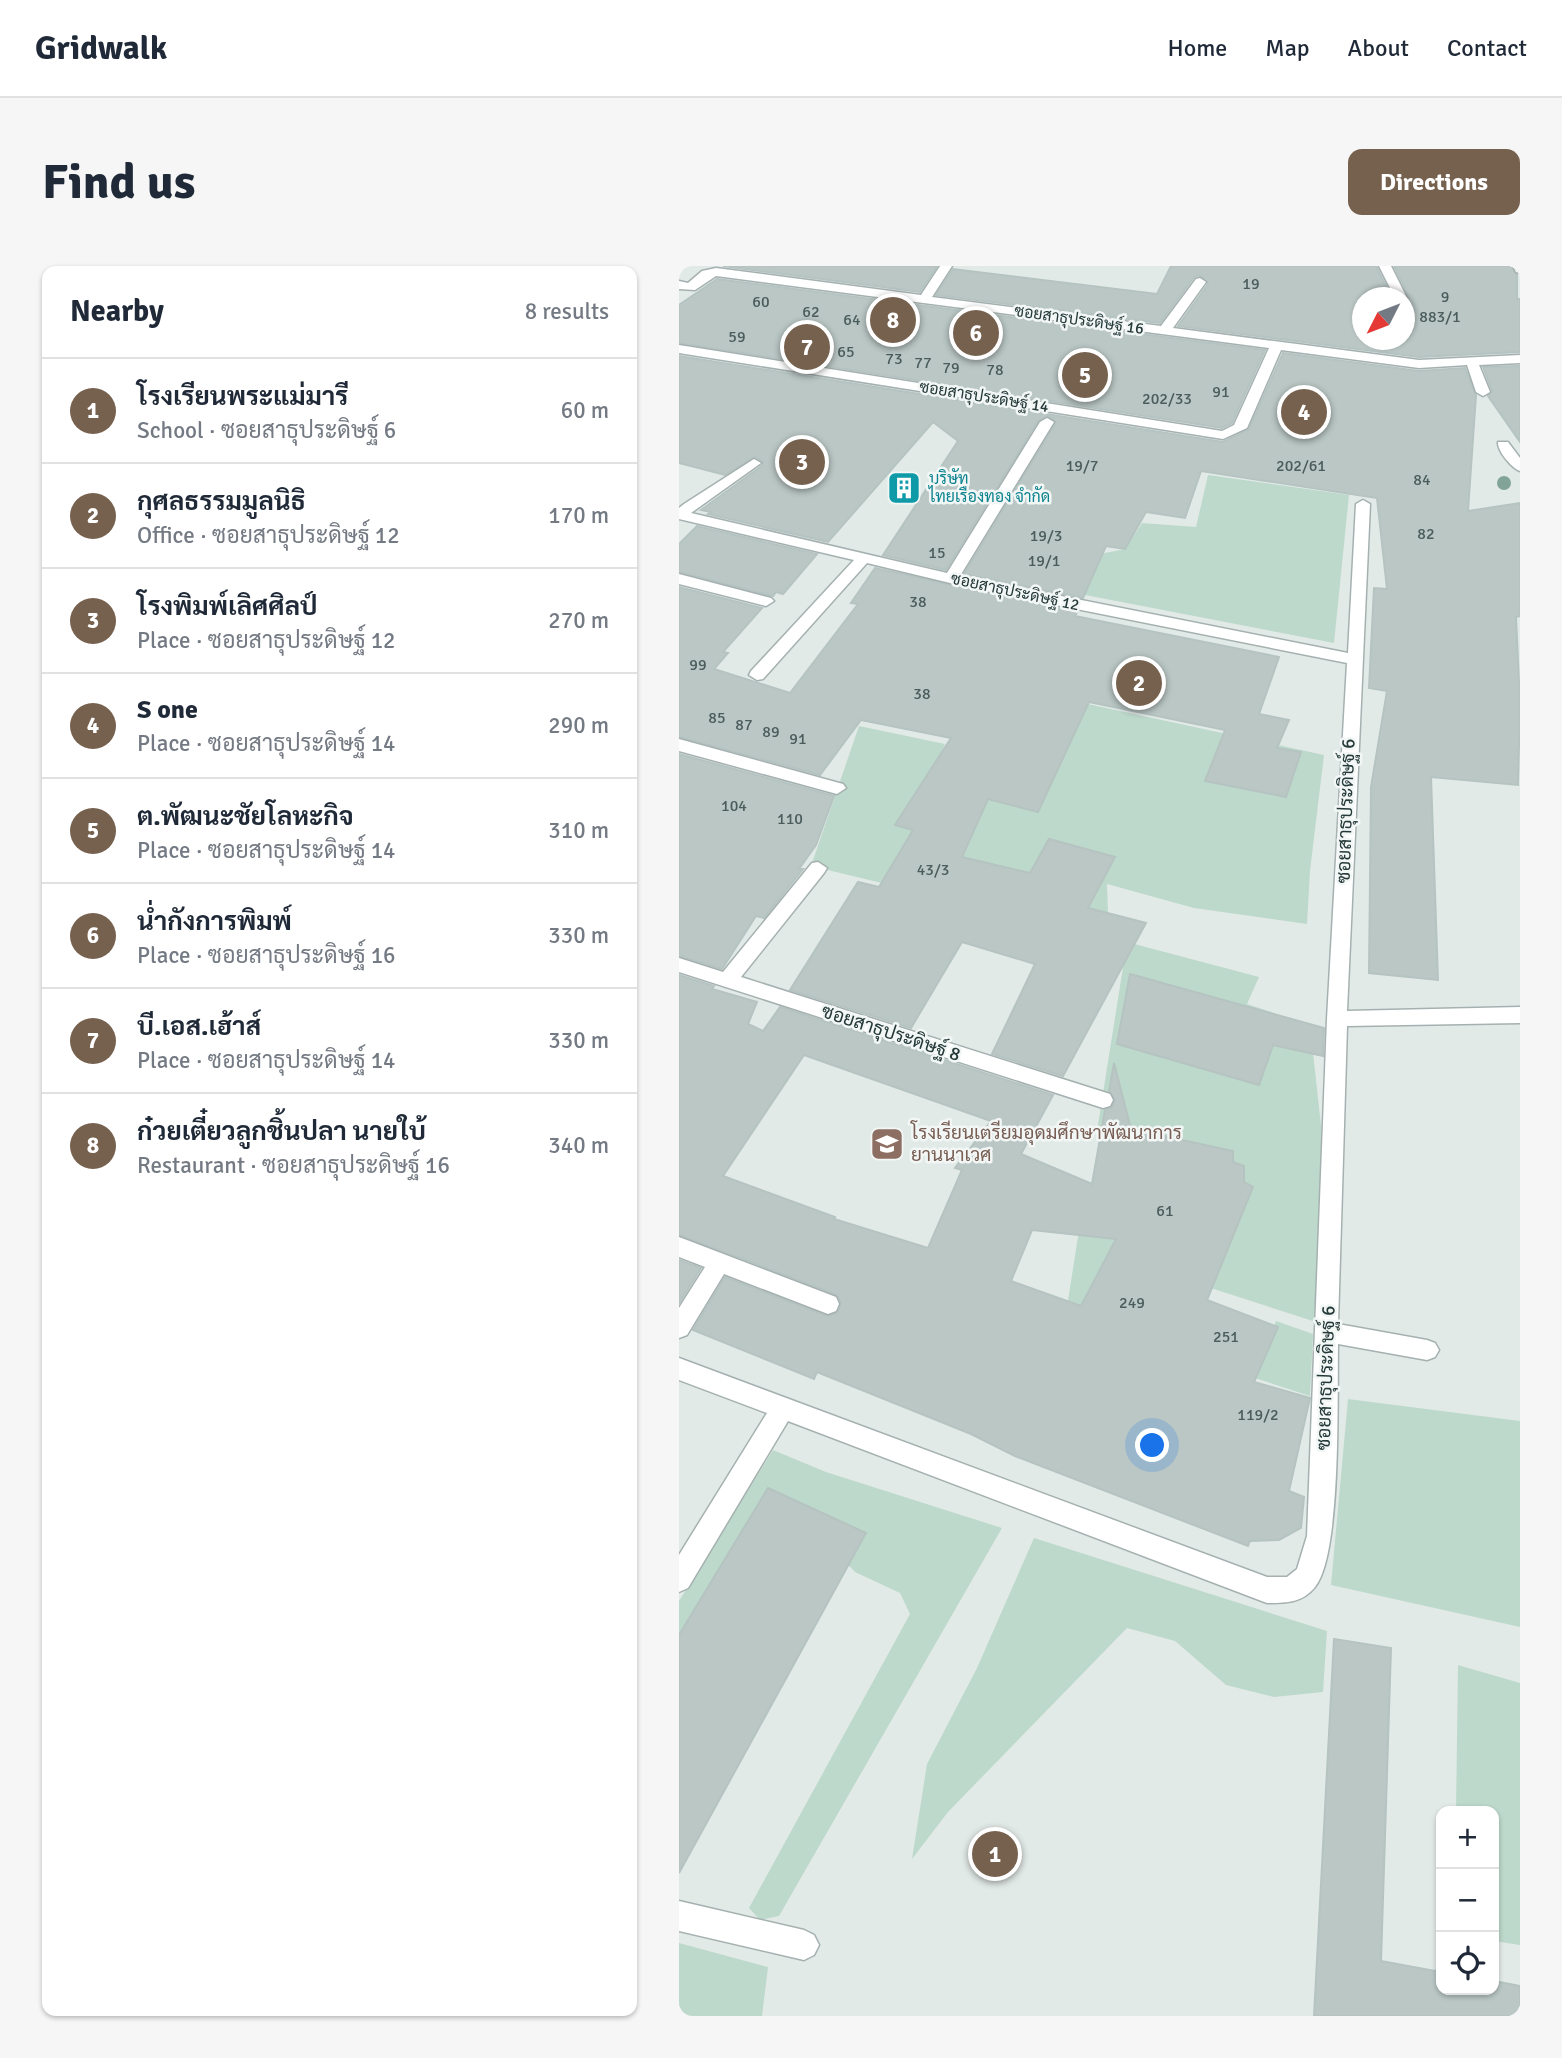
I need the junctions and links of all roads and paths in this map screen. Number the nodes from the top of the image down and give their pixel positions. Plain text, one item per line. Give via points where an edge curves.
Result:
1 (946, 266) edge
2 (1385, 266) edge
3 (1200, 282) dead end
4 (685, 286) edge
5 (1396, 287) edge
6 (679, 296) edge
7 (923, 299) junction
8 (1164, 331) junction
9 (1276, 346) junction
10 (679, 349) edge
11 (1520, 359) edge
12 (1471, 360) junction
13 (1483, 393) dead end
14 (1047, 422) dead end
15 (1503, 445) dead end
16 (754, 463) dead end
17 (1520, 467) edge
18 (1363, 505) dead end
19 (682, 519) edge
20 (865, 557) junction
21 (951, 578) junction
22 (679, 579) edge
23 (766, 601) dead end
24 (1353, 659) junction
25 (757, 675) dead end
26 (679, 745) edge
27 (838, 788) dead end
28 (818, 868) dead end
29 (679, 965) edge
30 (727, 981) junction
31 (1520, 1015) edge
32 (1338, 1019) junction
33 (1103, 1100) dead end
34 (679, 1247) edge
35 (719, 1263) junction
36 (828, 1304) dead end
37 (679, 1328) edge
38 (1328, 1332) junction
39 (1427, 1350) dead end
40 (679, 1368) edge
41 (783, 1408) junction
42 (679, 1579) edge
43 (679, 1916) edge
44 (804, 1945) dead end

1 - 7 street
2 - 5 street
3 - 8 street
4 - 6 street, ซอยสาธุประดิษฐ์ 16
4 - 7 street, ซอยสาธุประดิษฐ์ 16 via 716,272
7 - 8 street, ซอยสาธุประดิษฐ์ 16
8 - 9 street, ซอยสาธุประดิษฐ์ 16
9 - 10 street, ซอยสาธุประดิษฐ์ 14 via 1240,428 1223,435
9 - 12 street, ซอยสาธุประดิษฐ์ 16 via 1419,364
11 - 12 street, ซอยสาธุประดิษฐ์ 16
12 - 13 street
14 - 21 street
15 - 17 street
16 - 19 street via 697,498
18 - 24 street, ซอยสาธุประดิษฐ์ 6
19 - 20 street, ซอยสาธุประดิษฐ์ 12
20 - 21 street, ซอยสาธุประดิษฐ์ 12
20 - 25 street
21 - 24 street, ซอยสาธุประดิษฐ์ 12
22 - 23 street
24 - 32 street, ซอยสาธุประดิษฐ์ 6
26 - 27 street
28 - 30 street
29 - 30 street, ซอยสาธุประดิษฐ์ 8
30 - 33 street, ซอยสาธุประดิษฐ์ 8
31 - 32 street
32 - 38 street, ซอยสาธุประดิษฐ์ 6
34 - 35 street
35 - 36 street
35 - 37 street
38 - 39 street
38 - 41 street, ซอยสาธุประดิษฐ์ 6 via 1319,1536 1307,1577 1292,1590 1267,1590
40 - 41 street, ซอยสาธุประดิษฐ์ 6
41 - 42 street
43 - 44 street

